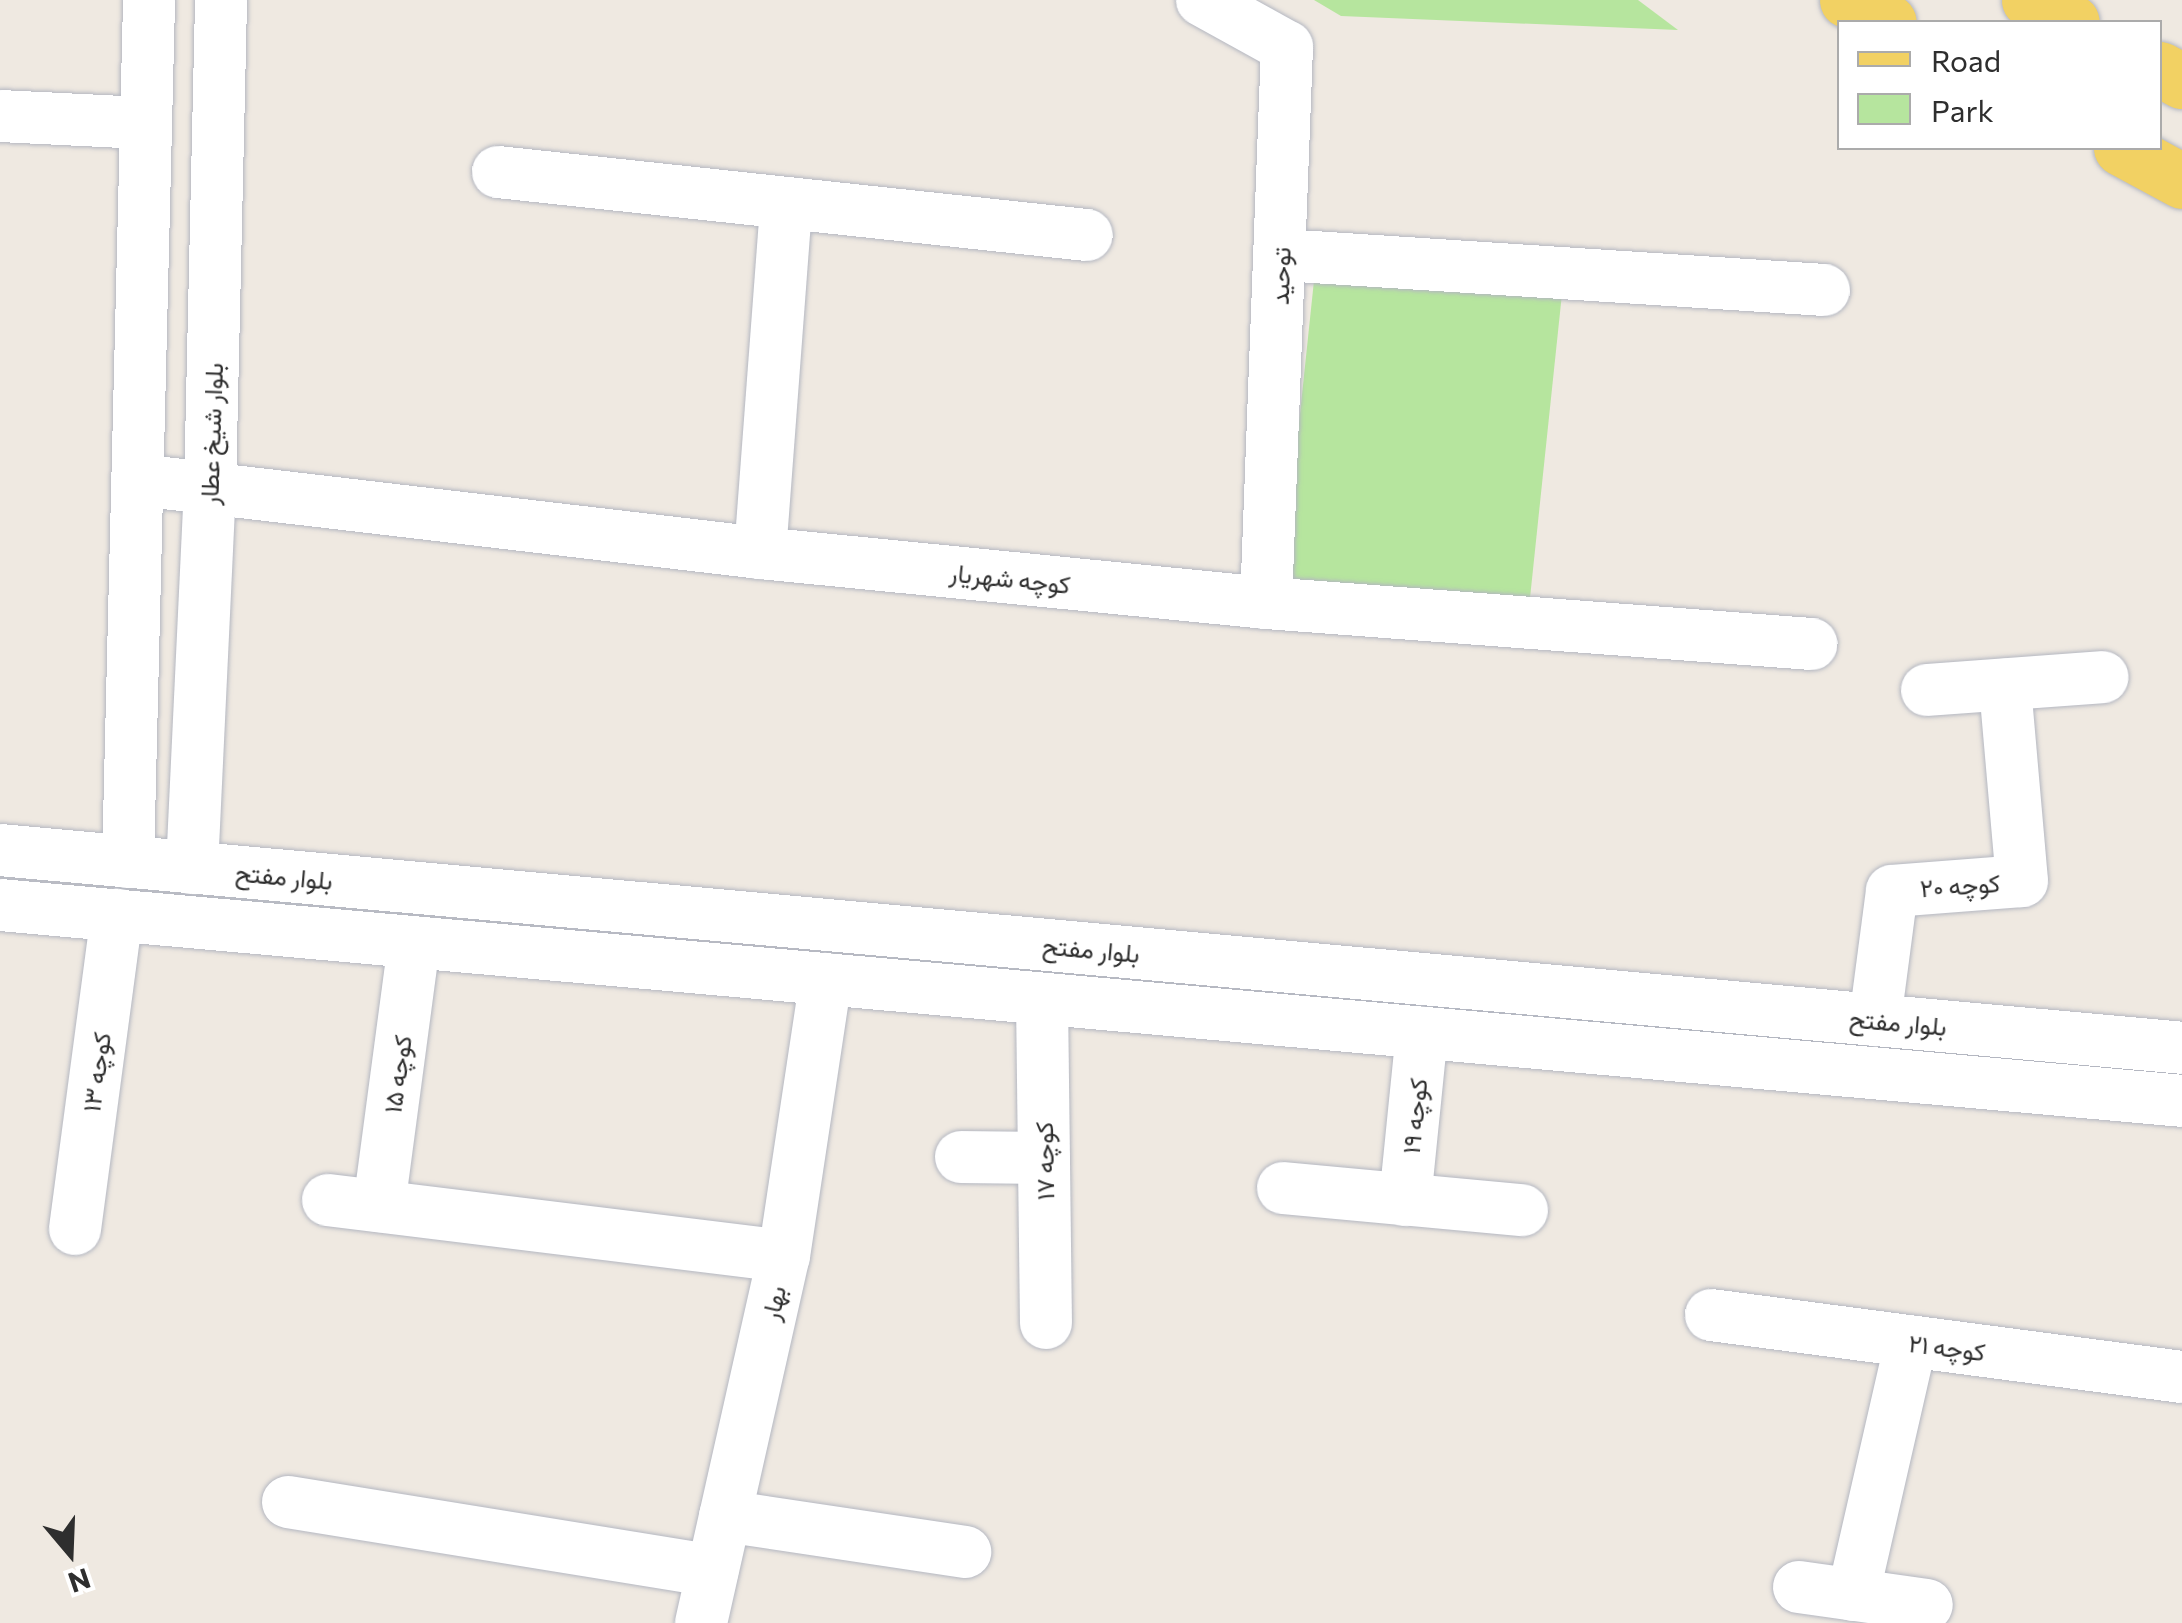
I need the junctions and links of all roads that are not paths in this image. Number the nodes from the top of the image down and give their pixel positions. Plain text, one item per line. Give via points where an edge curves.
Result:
1 (150, 0) edge
2 (221, 0) edge
3 (1202, 0) edge
4 (1847, 0) edge
5 (2030, 0) edge
6 (1885, 20) edge
7 (2068, 20) edge
8 (0, 116) edge
9 (144, 123) junction
10 (2125, 150) edge
11 (498, 172) dead end
12 (2182, 181) edge
13 (786, 206) junction
14 (1087, 235) dead end
15 (1282, 255) junction
16 (1824, 290) dead end
17 (138, 480) junction
18 (210, 488) junction
19 (760, 554) junction
20 (1266, 604) junction
21 (1811, 644) dead end
22 (2103, 677) dead end
23 (2006, 685) junction
24 (1926, 690) dead end
25 (0, 850) edge
26 (128, 862) junction
27 (192, 868) junction
28 (0, 904) edge
29 (117, 915) junction
30 (414, 942) junction
31 (1157, 955) junction
32 (826, 979) junction
33 (1042, 999) junction
34 (1152, 1008) junction
35 (1874, 1020) junction
36 (1422, 1033) junction
37 (2182, 1048) edge
38 (2182, 1102) edge
39 (961, 1157) dead end
40 (1044, 1158) junction
41 (1283, 1188) dead end
42 (328, 1200) dead end
43 (1406, 1200) junction
44 (379, 1206) junction
45 (1522, 1210) dead end
46 (75, 1229) dead end
47 (784, 1256) junction
48 (1711, 1315) dead end
49 (1046, 1324) dead end
50 (1910, 1342) junction
51 (2182, 1377) edge
52 (288, 1502) dead end
53 (725, 1516) junction
54 (965, 1552) dead end
55 (712, 1570) junction
56 (1799, 1586) dead end
57 (1853, 1596) junction
58 (1927, 1604) dead end
59 (701, 1623) edge

1 - 9 street
2 - 18 street, بلوار شیخ عطار
3 - 15 street, توحید via 1287,47
4 - 6 main road
5 - 7 main road
8 - 9 street
9 - 17 street
10 - 12 main road
11 - 13 street
13 - 14 street
13 - 19 street
15 - 16 street
15 - 20 street, توحید
17 - 18 street, کوچه شهریار
17 - 26 street
18 - 19 street, کوچه شهریار
18 - 27 street, بلوار شیخ عطار
19 - 20 street, کوچه شهریار
20 - 21 street, کوچه شهریار
22 - 23 street
23 - 24 street
23 - 35 street, کوچه ۲۰ via 2022,880 1892,891
25 - 26 street, بلوار مفتح
26 - 27 street, بلوار مفتح
27 - 31 street, بلوار مفتح
28 - 29 street
29 - 30 street
29 - 46 street, کوچه ۱۳
30 - 32 street
30 - 44 street, کوچه ۱۵
31 - 34 street
31 - 35 street, بلوار مفتح
32 - 33 street
32 - 47 street, بهار
33 - 34 street
33 - 40 street, کوچه ۱۷
34 - 36 street
35 - 37 street, بلوار مفتح
36 - 38 street
36 - 43 street, کوچه ۱۹
39 - 40 street
40 - 49 street, کوچه ۱۷
41 - 43 street
42 - 44 street
43 - 45 street
44 - 47 street
47 - 53 street, بهار
48 - 50 street, کوچه ۲۱
50 - 51 street, کوچه ۲۱
50 - 57 street
52 - 55 street
53 - 54 street
53 - 55 street, بهار
55 - 59 street, بهار
56 - 57 street
57 - 58 street

